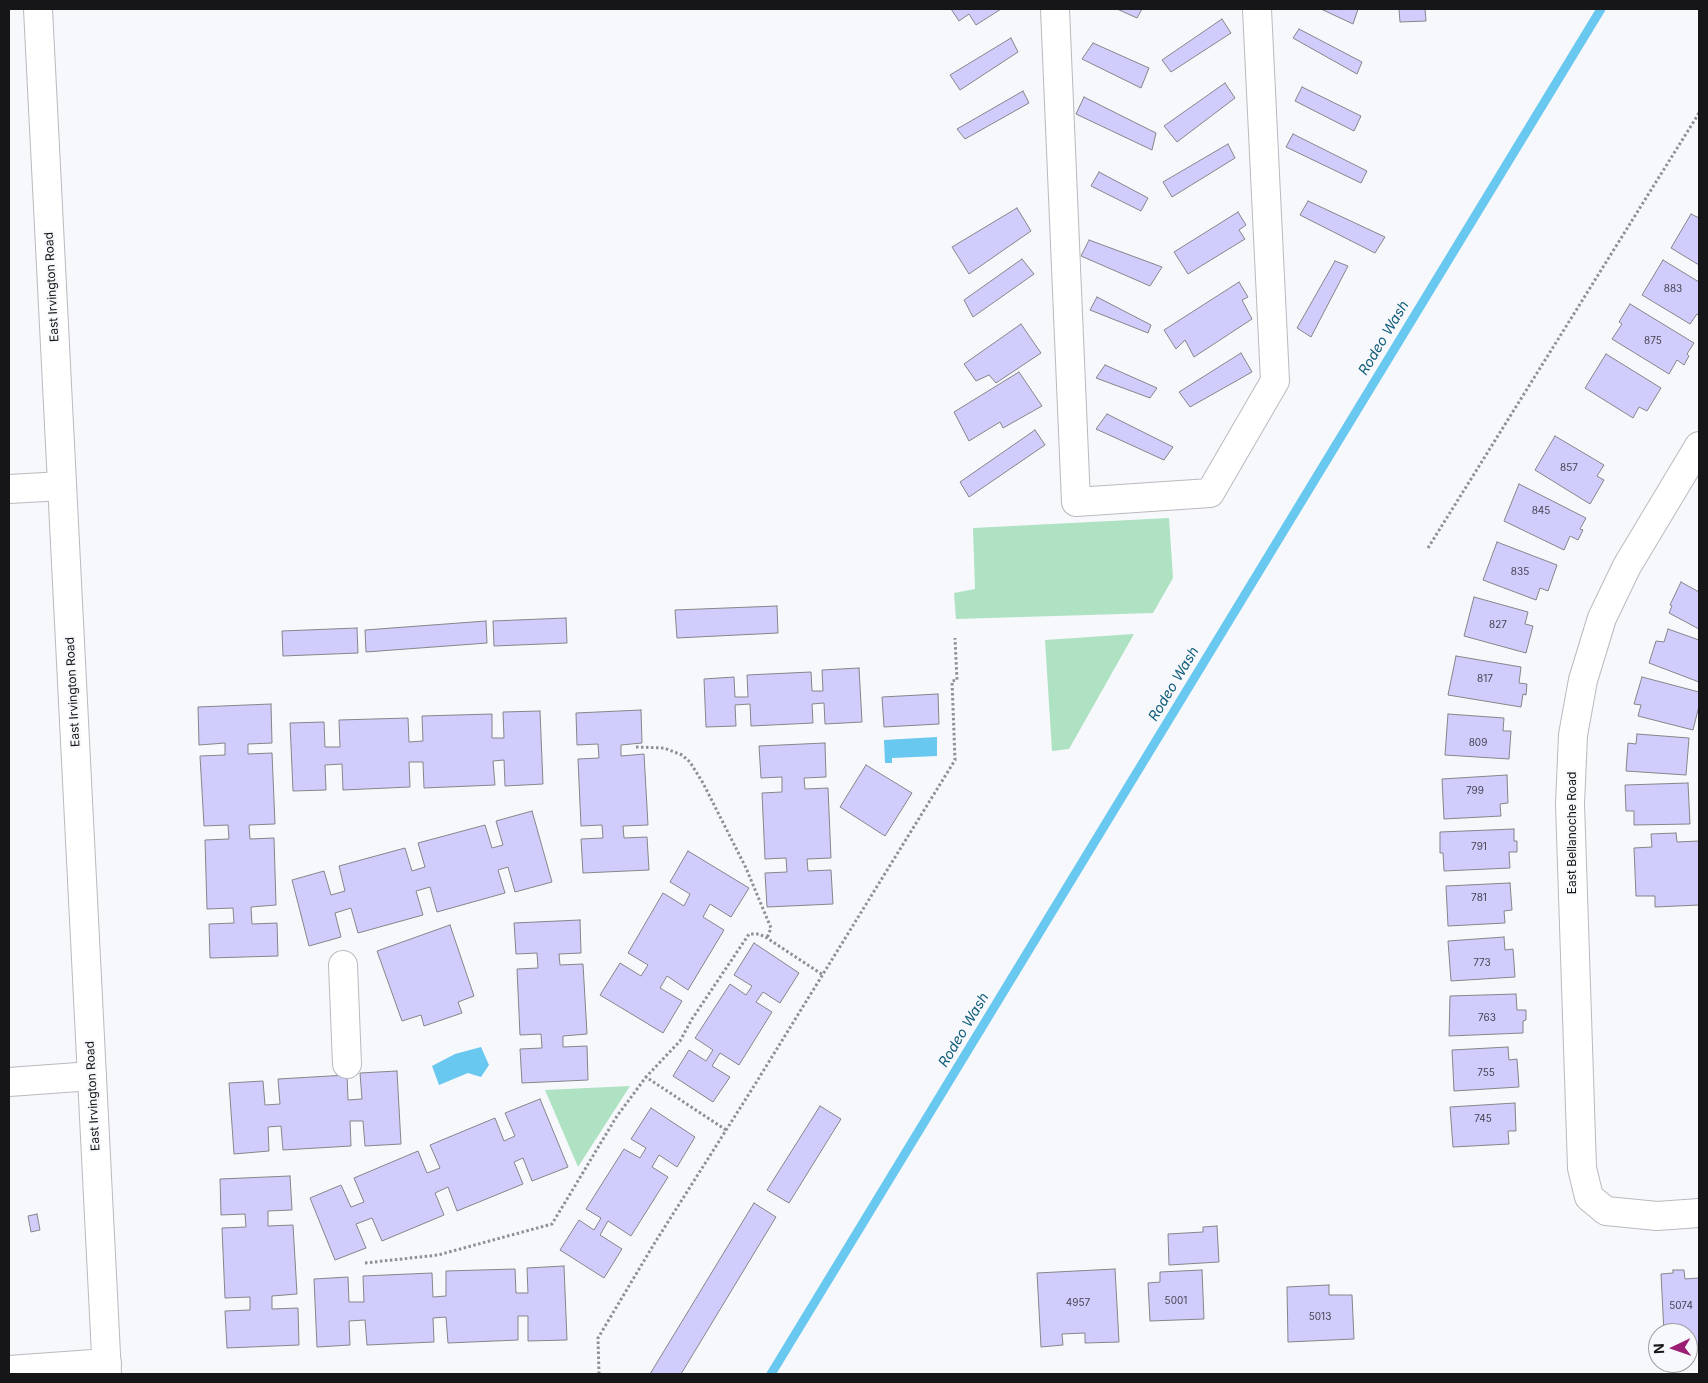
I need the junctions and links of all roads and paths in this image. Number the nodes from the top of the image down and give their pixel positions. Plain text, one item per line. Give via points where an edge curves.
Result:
1 (38, 9) edge
2 (1055, 9) edge
3 (1257, 9) edge
4 (1699, 113) edge
5 (1699, 446) edge
6 (62, 486) junction
7 (9, 489) edge
8 (1428, 548) dead end
9 (955, 638) dead end
10 (636, 747) dead end
11 (767, 938) junction
12 (343, 965) dead end
13 (823, 975) junction
14 (347, 1064) dead end
15 (92, 1076) junction
16 (646, 1077) junction
17 (9, 1082) edge
18 (726, 1130) junction
19 (1699, 1213) edge
20 (365, 1263) dead end
21 (107, 1369) edge
22 (9, 1370) edge
23 (599, 1374) edge

1 - 6 main road, East Irvington Road
2 - 3 main road via 1076,502 1210,492 1275,381
4 - 8 path
5 - 19 main road, East Bellanoche Road via 1627,566 1602,618 1583,680 1573,735 1570,804 1582,1168 1589,1197 1606,1211 1657,1216
6 - 7 main road
6 - 15 main road, East Irvington Road
9 - 13 path via 957,680 952,681 955,760
10 - 11 path via 664,748 690,762 746,868 771,928
11 - 13 path
11 - 16 path via 749,934 680,1040
12 - 14 main road
13 - 18 path
15 - 17 main road
15 - 21 main road, East Irvington Road
16 - 18 path
16 - 20 path via 617,1116 552,1224 438,1255
18 - 23 path via 598,1338
21 - 22 main road

